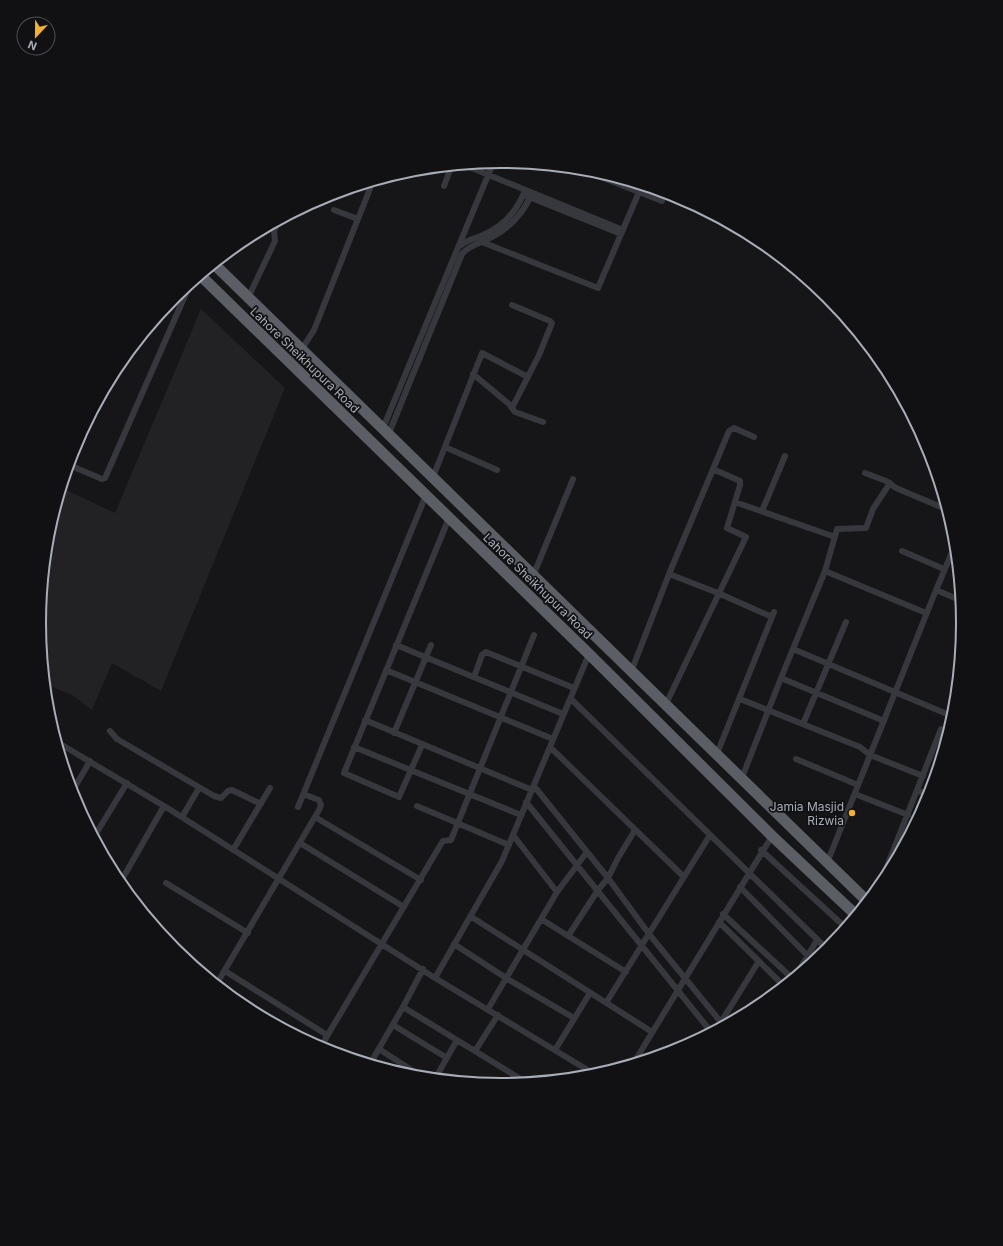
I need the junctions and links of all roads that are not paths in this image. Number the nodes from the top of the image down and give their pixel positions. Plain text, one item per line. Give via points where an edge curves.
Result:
1 (472, 168) edge
2 (491, 168) edge
3 (450, 170) edge
4 (488, 175) junction
5 (612, 181) edge
6 (444, 186) dead end
7 (371, 187) edge
8 (639, 192) junction
9 (525, 193) junction
10 (531, 195) junction
11 (662, 201) dead end
12 (334, 210) dead end
13 (358, 219) junction
14 (275, 228) edge
15 (622, 232) junction
16 (482, 242) junction
17 (458, 248) junction
18 (217, 267) edge
19 (204, 279) edge
20 (185, 296) edge
21 (248, 298) junction
22 (512, 305) dead end
23 (302, 348) junction
24 (473, 374) junction
25 (528, 377) junction
26 (512, 408) junction
27 (543, 422) dead end
28 (386, 431) junction
29 (754, 437) dead end
30 (445, 447) junction
31 (785, 456) dead end
32 (74, 467) edge
33 (713, 469) junction
34 (497, 470) dead end
35 (865, 473) dead end
36 (433, 477) junction
37 (573, 479) dead end
38 (890, 484) junction
39 (426, 495) junction
40 (735, 502) junction
41 (942, 507) edge
42 (762, 511) junction
43 (449, 518) junction
44 (835, 537) junction
45 (902, 551) dead end
46 (951, 554) edge
47 (944, 569) junction
48 (825, 571) junction
49 (669, 574) junction
50 (533, 576) junction
51 (936, 590) junction
52 (718, 593) junction
53 (956, 599) edge
54 (926, 613) junction
55 (846, 622) dead end
56 (534, 635) dead end
57 (396, 645) junction
58 (432, 645) dead end
59 (793, 649) junction
60 (589, 654) junction
61 (426, 658) junction
62 (829, 664) junction
63 (522, 666) junction
64 (386, 670) junction
65 (631, 672) junction
66 (474, 677) junction
67 (781, 678) junction
68 (416, 682) junction
69 (574, 688) junction
70 (896, 691) junction
71 (511, 692) junction
72 (816, 693) junction
73 (571, 698) junction
74 (740, 698) junction
75 (665, 706) junction
76 (769, 711) junction
77 (564, 714) junction
78 (947, 714) edge
79 (500, 717) junction
80 (365, 720) junction
81 (884, 721) junction
82 (803, 724) junction
83 (941, 729) dead end
84 (110, 731) dead end
85 (394, 733) junction
86 (553, 739) junction
87 (422, 745) junction
88 (63, 746) edge
89 (550, 747) junction
90 (354, 748) junction
91 (870, 755) junction
92 (716, 756) junction
93 (796, 760) dead end
94 (90, 761) junction
95 (479, 768) junction
96 (411, 771) junction
97 (923, 776) junction
98 (742, 780) junction
99 (126, 783) junction
100 (76, 785) edge
101 (858, 785) junction
102 (200, 788) junction
103 (270, 788) dead end
104 (533, 788) junction
105 (917, 790) junction
106 (924, 793) edge
107 (303, 794) junction
108 (468, 794) junction
109 (855, 794) junction
110 (526, 802) junction
111 (261, 804) junction
112 (164, 806) junction
113 (417, 806) dead end
114 (298, 807) dead end
115 (521, 815) junction
116 (908, 815) junction
117 (182, 817) junction
118 (315, 817) junction
119 (457, 823) junction
120 (635, 830) junction
121 (97, 832) edge
122 (710, 834) junction
123 (513, 835) junction
124 (772, 836) junction
125 (300, 843) junction
126 (509, 845) junction
127 (233, 850) junction
128 (761, 850) junction
129 (586, 852) junction
130 (889, 862) edge
131 (827, 863) junction
132 (577, 864) junction
133 (748, 872) junction
134 (124, 877) edge
135 (684, 877) junction
136 (608, 878) junction
137 (278, 880) junction
138 (421, 880) junction
139 (166, 883) dead end
140 (740, 887) junction
141 (598, 890) junction
142 (557, 892) junction
143 (864, 898) edge
144 (404, 907) junction
145 (853, 912) edge
146 (723, 914) junction
147 (470, 916) junction
148 (541, 919) junction
149 (719, 922) junction
150 (842, 925) edge
151 (248, 933) junction
152 (649, 934) junction
153 (568, 936) junction
154 (817, 940) junction
155 (382, 944) junction
156 (454, 944) junction
157 (823, 946) edge
158 (641, 947) junction
159 (523, 949) junction
160 (807, 955) junction
161 (759, 961) junction
162 (801, 966) edge
163 (423, 969) junction
164 (225, 970) junction
165 (626, 972) junction
166 (789, 976) edge
167 (435, 978) junction
168 (506, 978) junction
169 (684, 978) junction
170 (219, 980) edge
171 (781, 983) edge
172 (677, 990) junction
173 (590, 993) junction
174 (606, 1003) junction
175 (403, 1007) junction
176 (488, 1009) junction
177 (498, 1015) junction
178 (574, 1018) junction
179 (726, 1019) edge
180 (721, 1022) edge
181 (392, 1025) junction
182 (708, 1029) edge
183 (652, 1032) junction
184 (327, 1035) junction
185 (457, 1040) junction
186 (323, 1042) edge
187 (379, 1049) junction
188 (555, 1050) junction
189 (475, 1051) junction
190 (637, 1057) edge
191 (447, 1058) junction
192 (373, 1059) edge
193 (411, 1069) edge
194 (588, 1070) edge
195 (438, 1074) edge
196 (514, 1075) junction
197 (512, 1078) edge
198 (519, 1078) edge

1 - 4 street
2 - 4 street
3 - 6 street
4 - 9 street
4 - 17 street
5 - 8 street
7 - 13 street
8 - 11 street
8 - 15 street
9 - 10 street
9 - 17 street via 517,209 503,223
10 - 15 street
10 - 16 street via 516,220
12 - 13 street
13 - 23 street via 314,330
14 - 21 street via 275,241
15 - 16 street via 597,288
16 - 28 street via 469,248 461,256
17 - 28 street
18 - 21 highway, Lahore Sheikhupura Road
19 - 39 highway, Lahore Sheikhupura Road
20 - 32 street via 104,478
21 - 23 highway, Lahore Sheikhupura Road
22 - 25 street via 552,323
23 - 28 highway, Lahore Sheikhupura Road
24 - 25 street via 483,353
24 - 26 street
24 - 30 street
25 - 26 street
26 - 27 street via 516,413
28 - 36 highway, Lahore Sheikhupura Road
29 - 33 street via 731,428
30 - 34 street
30 - 36 street
31 - 42 street
33 - 40 street via 740,481
33 - 49 street
35 - 38 street
36 - 50 highway, Lahore Sheikhupura Road
37 - 50 street
38 - 41 street
38 - 44 street via 873,509 866,528 838,528
39 - 43 highway, Lahore Sheikhupura Road
39 - 107 street
40 - 42 street
40 - 52 street via 727,528 746,537
42 - 44 street
43 - 57 street
43 - 60 highway, Lahore Sheikhupura Road
44 - 48 street
45 - 47 street
46 - 47 street
47 - 51 street
48 - 54 street
48 - 59 street
49 - 52 street
49 - 65 street
50 - 65 highway, Lahore Sheikhupura Road
51 - 53 street
51 - 54 street
52 - 74 street via 773,615
52 - 75 street
54 - 70 street
55 - 62 street
56 - 63 street
57 - 61 street
57 - 64 street
58 - 61 street
59 - 62 street
59 - 67 street
60 - 69 street
60 - 124 highway, Lahore Sheikhupura Road
61 - 66 street
61 - 68 street
62 - 70 street
62 - 72 street
63 - 66 street via 485,652
63 - 69 street
63 - 71 street
64 - 68 street
64 - 80 street
65 - 75 highway, Lahore Sheikhupura Road
66 - 71 street
67 - 72 street
67 - 76 street
68 - 79 street
68 - 85 street
69 - 73 street
70 - 78 street via 904,697
70 - 81 street
71 - 77 street
71 - 79 street
72 - 81 street
72 - 82 street
73 - 77 street
73 - 122 street
74 - 76 street
74 - 92 street
75 - 92 highway, Lahore Sheikhupura Road
76 - 82 street
76 - 98 street
77 - 86 street
79 - 86 street
79 - 95 street
80 - 85 street
80 - 90 street
81 - 91 street
82 - 91 street via 860,748
83 - 97 street
84 - 102 street via 117,739
85 - 87 street
86 - 89 street
87 - 95 street
87 - 96 street
88 - 94 street
89 - 104 street
89 - 120 street
90 - 96 street
90 - 96 street via 345,774 391,794 400,796
91 - 97 street
91 - 101 street
92 - 98 highway, Lahore Sheikhupura Road
93 - 101 street
94 - 99 street
94 - 100 street
95 - 104 street
95 - 108 street
96 - 108 street
97 - 105 street
98 - 131 highway, Lahore Sheikhupura Road
99 - 112 street
99 - 121 street
101 - 109 street
102 - 111 street via 219,798 228,791 237,791
102 - 117 street
103 - 111 street
104 - 110 street
104 - 129 street
105 - 106 street
105 - 116 street
107 - 114 street
107 - 118 street via 320,801
108 - 115 street
108 - 119 street
109 - 116 street
109 - 131 street
110 - 115 street
110 - 132 street
111 - 127 street
112 - 117 street
112 - 134 street
113 - 119 street
115 - 123 street
116 - 130 street
117 - 127 street
118 - 125 street
118 - 138 street
119 - 126 street
119 - 138 street via 451,840 442,842
120 - 135 street
120 - 136 street
122 - 133 street
122 - 135 street
123 - 126 street
123 - 142 street
124 - 128 street
124 - 145 highway, Lahore Sheikhupura Road
125 - 137 street
125 - 144 street
126 - 147 street
127 - 137 street
128 - 133 street
128 - 150 street
129 - 132 street
129 - 136 street
131 - 143 highway, Lahore Sheikhupura Road
132 - 141 street
132 - 142 street
133 - 140 street
133 - 154 street
135 - 152 street
136 - 141 street
136 - 152 street
137 - 151 street
137 - 155 street
138 - 144 street
139 - 151 street
140 - 146 street
140 - 160 street
141 - 153 street
141 - 158 street
142 - 148 street
144 - 155 street
146 - 149 street
146 - 166 street
147 - 156 street
147 - 159 street
148 - 153 street
148 - 159 street
149 - 161 street
149 - 169 street
151 - 164 street
152 - 158 street
152 - 169 street
153 - 165 street
154 - 157 street
154 - 160 street
155 - 163 street
155 - 184 street
156 - 167 street
156 - 168 street
158 - 165 street
158 - 172 street
159 - 168 street
159 - 173 street
160 - 162 street
161 - 171 street
161 - 179 street
163 - 167 street
163 - 175 street
164 - 170 street
164 - 184 street
165 - 174 street
167 - 176 street
168 - 176 street
168 - 178 street
169 - 172 street
169 - 180 street
172 - 182 street
172 - 183 street
173 - 174 street
173 - 178 street
174 - 183 street
175 - 181 street
175 - 185 street
176 - 177 street
177 - 188 street
177 - 189 street
178 - 188 street
181 - 187 street
181 - 191 street
183 - 190 street
184 - 186 street
185 - 189 street
185 - 191 street
187 - 192 street
187 - 193 street
188 - 194 street
189 - 196 street
191 - 195 street
196 - 197 street
196 - 198 street

